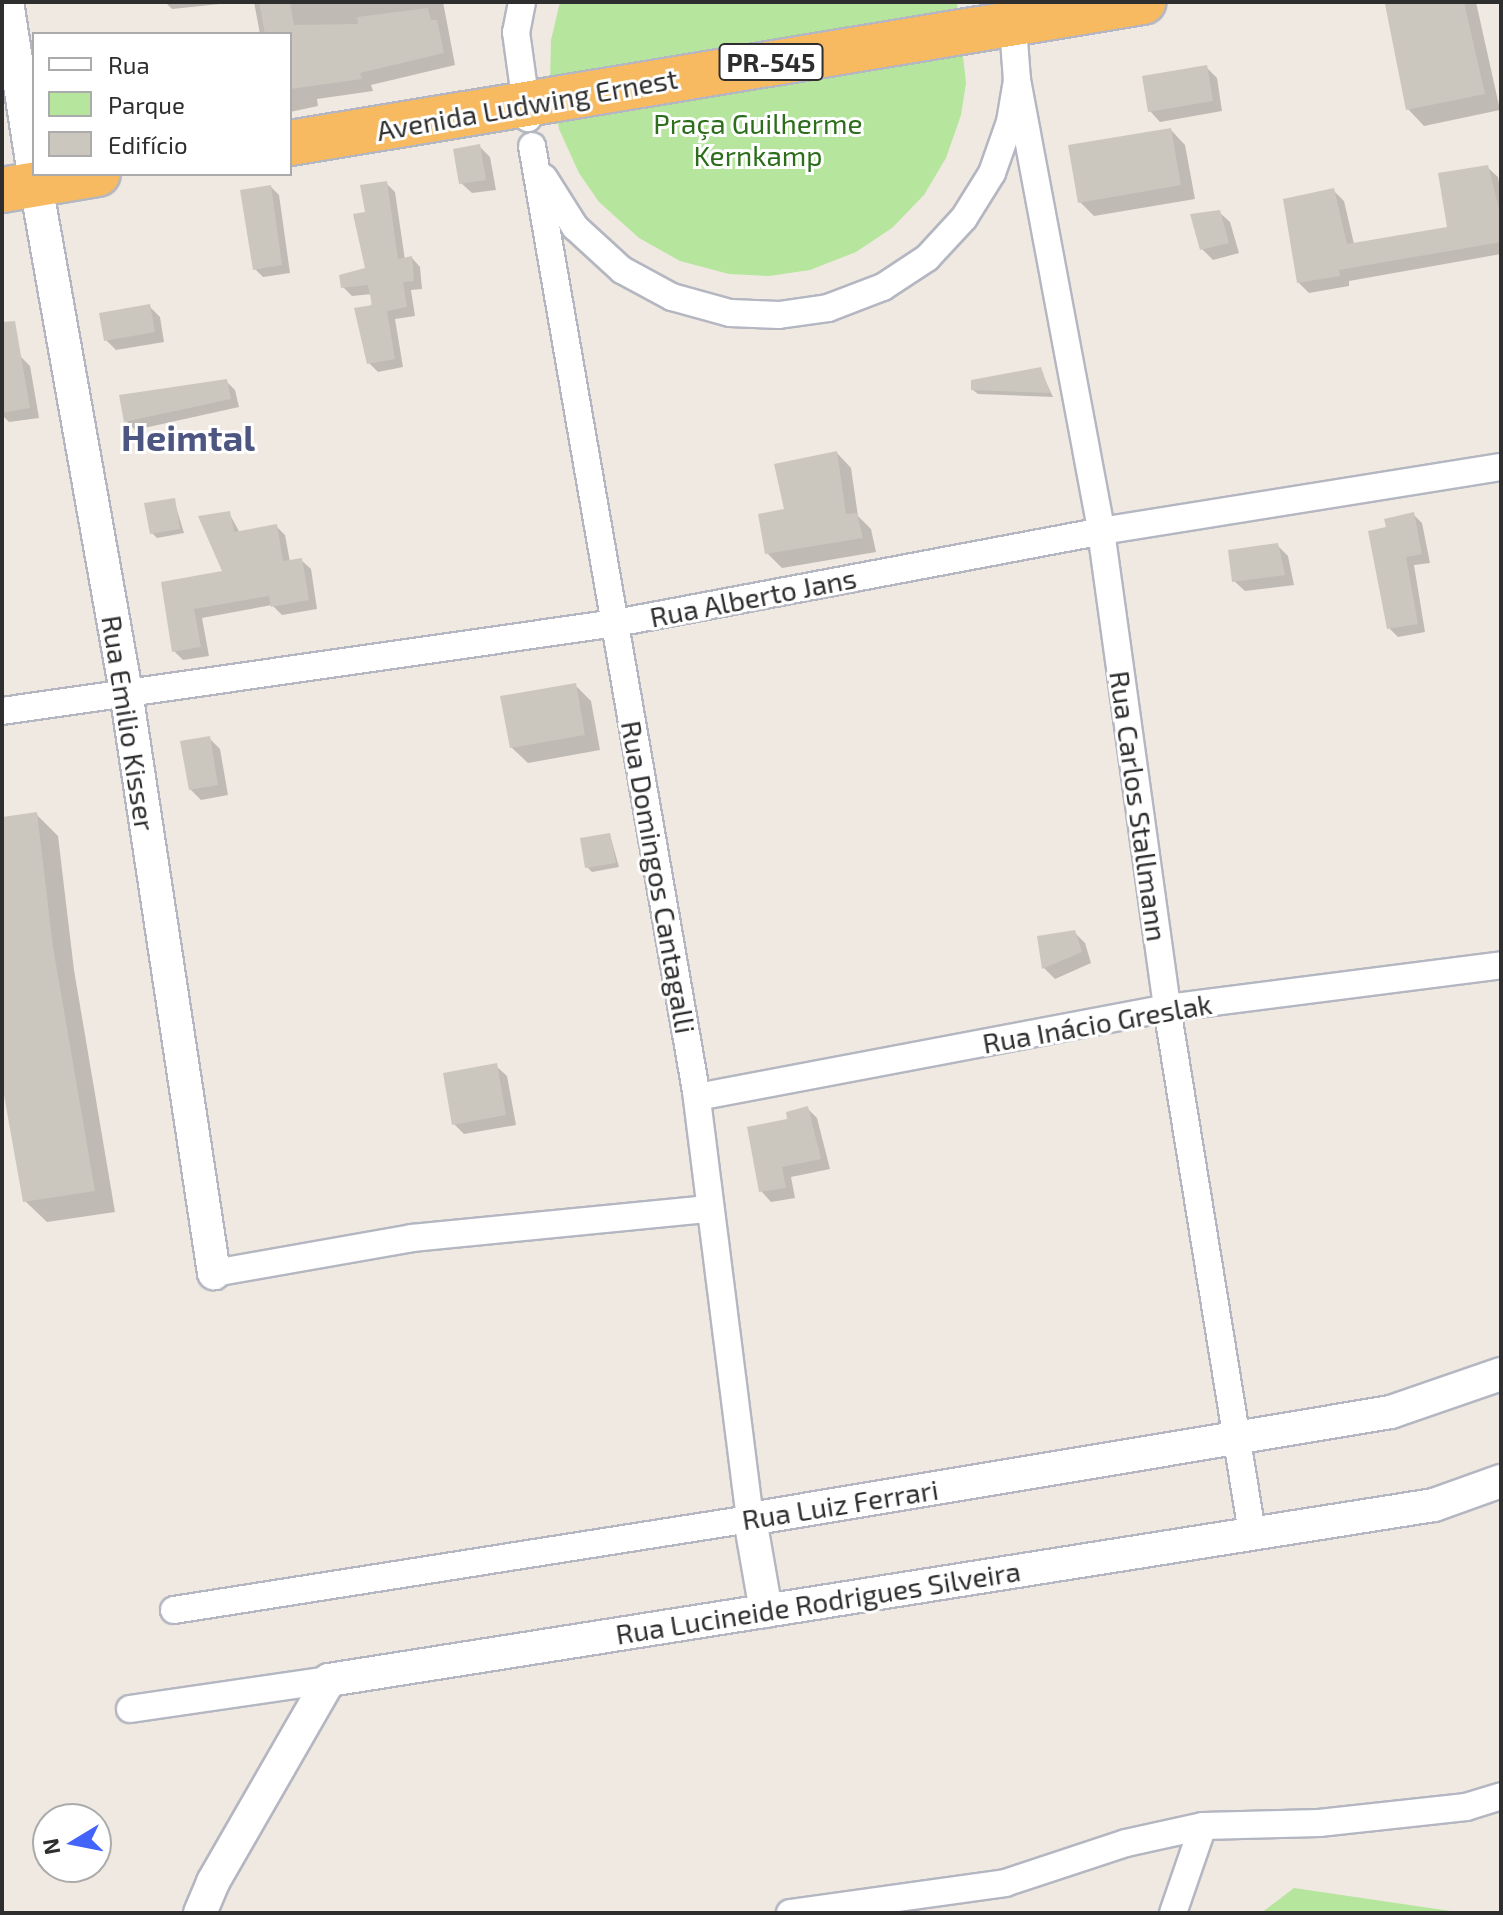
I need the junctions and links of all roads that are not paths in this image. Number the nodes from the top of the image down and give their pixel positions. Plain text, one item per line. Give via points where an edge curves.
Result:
1 (7, 2) edge
2 (510, 2) edge
3 (522, 2) edge
4 (1143, 2) edge
5 (1012, 12) edge
6 (516, 32) junction
7 (1017, 80) junction
8 (527, 103) junction
9 (292, 143) edge
10 (532, 146) junction
11 (74, 176) edge
12 (26, 180) edge
13 (1501, 467) edge
14 (1101, 531) junction
15 (616, 623) junction
16 (126, 692) junction
17 (2, 711) edge
18 (1501, 965) edge
19 (1167, 1008) junction
20 (697, 1097) junction
21 (709, 1209) junction
22 (214, 1273) joint
23 (1501, 1374) edge
24 (1237, 1437) junction
25 (1501, 1481) edge
26 (750, 1519) junction
27 (1252, 1533) junction
28 (174, 1610) dead end
29 (766, 1611) junction
30 (329, 1680) junction
31 (130, 1709) dead end
32 (1501, 1796) edge
33 (1203, 1826) junction
34 (200, 1913) edge
35 (790, 1913) edge
36 (1173, 1913) edge

1 - 12 street, Rua Emilio Kisser
2 - 6 street
3 - 6 street
4 - 5 highway, Avenida Ludwing Ernest / PR-545
5 - 7 street
5 - 8 highway, Avenida Ludwing Ernest / PR-545
6 - 8 street
7 - 10 street via 1010,122 992,173 964,218 927,258 869,292 828,308 779,315 730,313 672,297 622,270 575,227 549,192
7 - 14 street, Rua Carlos Stallmann
8 - 9 highway, Avenida Ludwing Ernest / PR-545
8 - 10 street
10 - 15 street, Rua Domingos Cantagalli
11 - 12 highway
12 - 16 street, Rua Emilio Kisser
13 - 14 street, Rua Alberto Jans
14 - 15 street, Rua Alberto Jans
14 - 19 street, Rua Carlos Stallmann
15 - 16 street, Rua Alberto Jans
15 - 20 street, Rua Domingos Cantagalli
16 - 17 street, Rua Alberto Jans
16 - 22 street, Rua Emilio Kisser
18 - 19 street, Rua Inácio Greslak
19 - 20 street, Rua Inácio Greslak
19 - 24 street, Rua Carlos Stallmann
20 - 21 street, Rua Domingos Cantagalli
21 - 22 street via 412,1238
21 - 26 street, Rua Domingos Cantagalli
23 - 24 street, Rua Luiz Ferrari via 1391,1412
24 - 26 street, Rua Luiz Ferrari
24 - 27 street, Rua Carlos Stallmann
25 - 27 street, Rua Lucineide Rodrigues Silveira via 1434,1505
26 - 28 street, Rua Luiz Ferrari
26 - 29 street, Rua Domingos Cantagalli
27 - 29 street, Rua Lucineide Rodrigues Silveira
29 - 30 street, Rua Lucineide Rodrigues Silveira
30 - 31 street, Rua Lucineide Rodrigues Silveira
30 - 34 street
32 - 33 street via 1466,1807 1319,1823
33 - 35 street via 1126,1843 1005,1883
33 - 36 street

